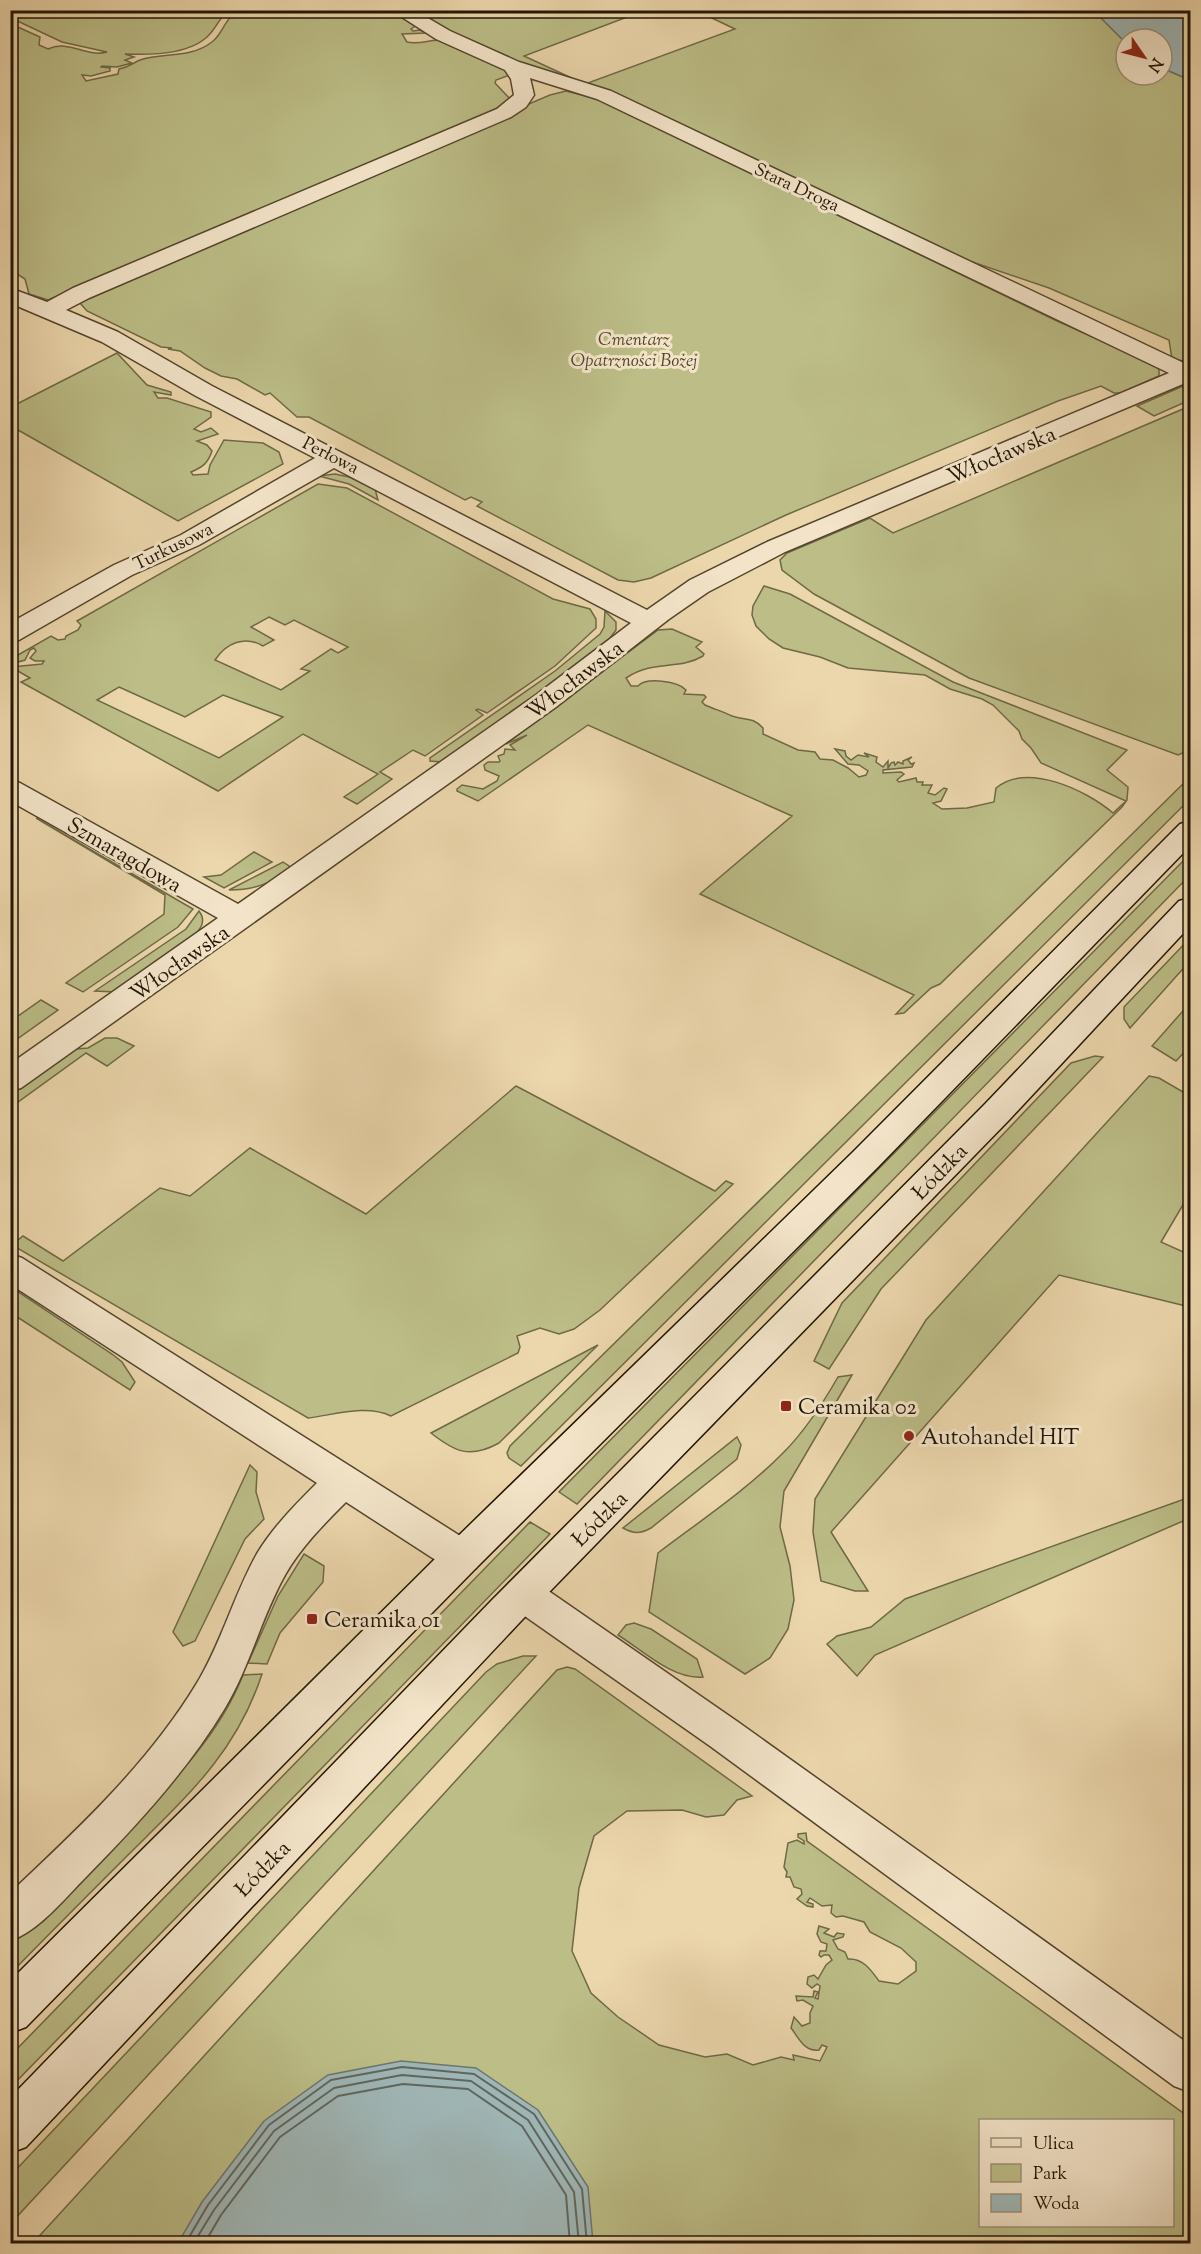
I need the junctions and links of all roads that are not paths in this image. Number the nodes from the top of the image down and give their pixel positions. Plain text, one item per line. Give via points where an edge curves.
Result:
1 (400, 10) edge
2 (512, 66) junction
3 (10, 295) edge
4 (47, 311) junction
5 (1190, 374) edge
6 (335, 457) junction
7 (649, 622) junction
8 (10, 634) edge
9 (10, 789) edge
10 (1191, 830) edge
11 (1191, 908) edge
12 (240, 918) junction
13 (10, 1080) edge
14 (10, 1267) edge
15 (344, 1481) junction
16 (462, 1557) junction
17 (523, 1594) junction
18 (10, 1922) edge
19 (10, 2012) edge
20 (1191, 2071) edge
21 (10, 2131) edge

1 - 2 street, Stara Droga via 443,35
2 - 4 street via 521,79 524,95 504,113 81,292
2 - 5 street, Stara Droga via 604,95
3 - 4 street, Perłowa
4 - 6 street, Perłowa via 110,337 204,391
5 - 7 street, Włocławska via 749,560 699,586
6 - 7 street, Perłowa
6 - 8 street, Turkusowa via 190,540 123,570
7 - 12 street, Włocławska via 569,685
9 - 12 street, Szmaragdowa
10 - 16 street via 865,1160
11 - 17 street, Łódzka via 997,1112
12 - 13 street, Włocławska
14 - 15 street
15 - 16 street
15 - 18 street via 295,1531 272,1564 212,1692 166,1760 101,1833
16 - 19 street
17 - 20 street via 733,1740
17 - 21 street, Łódzka

